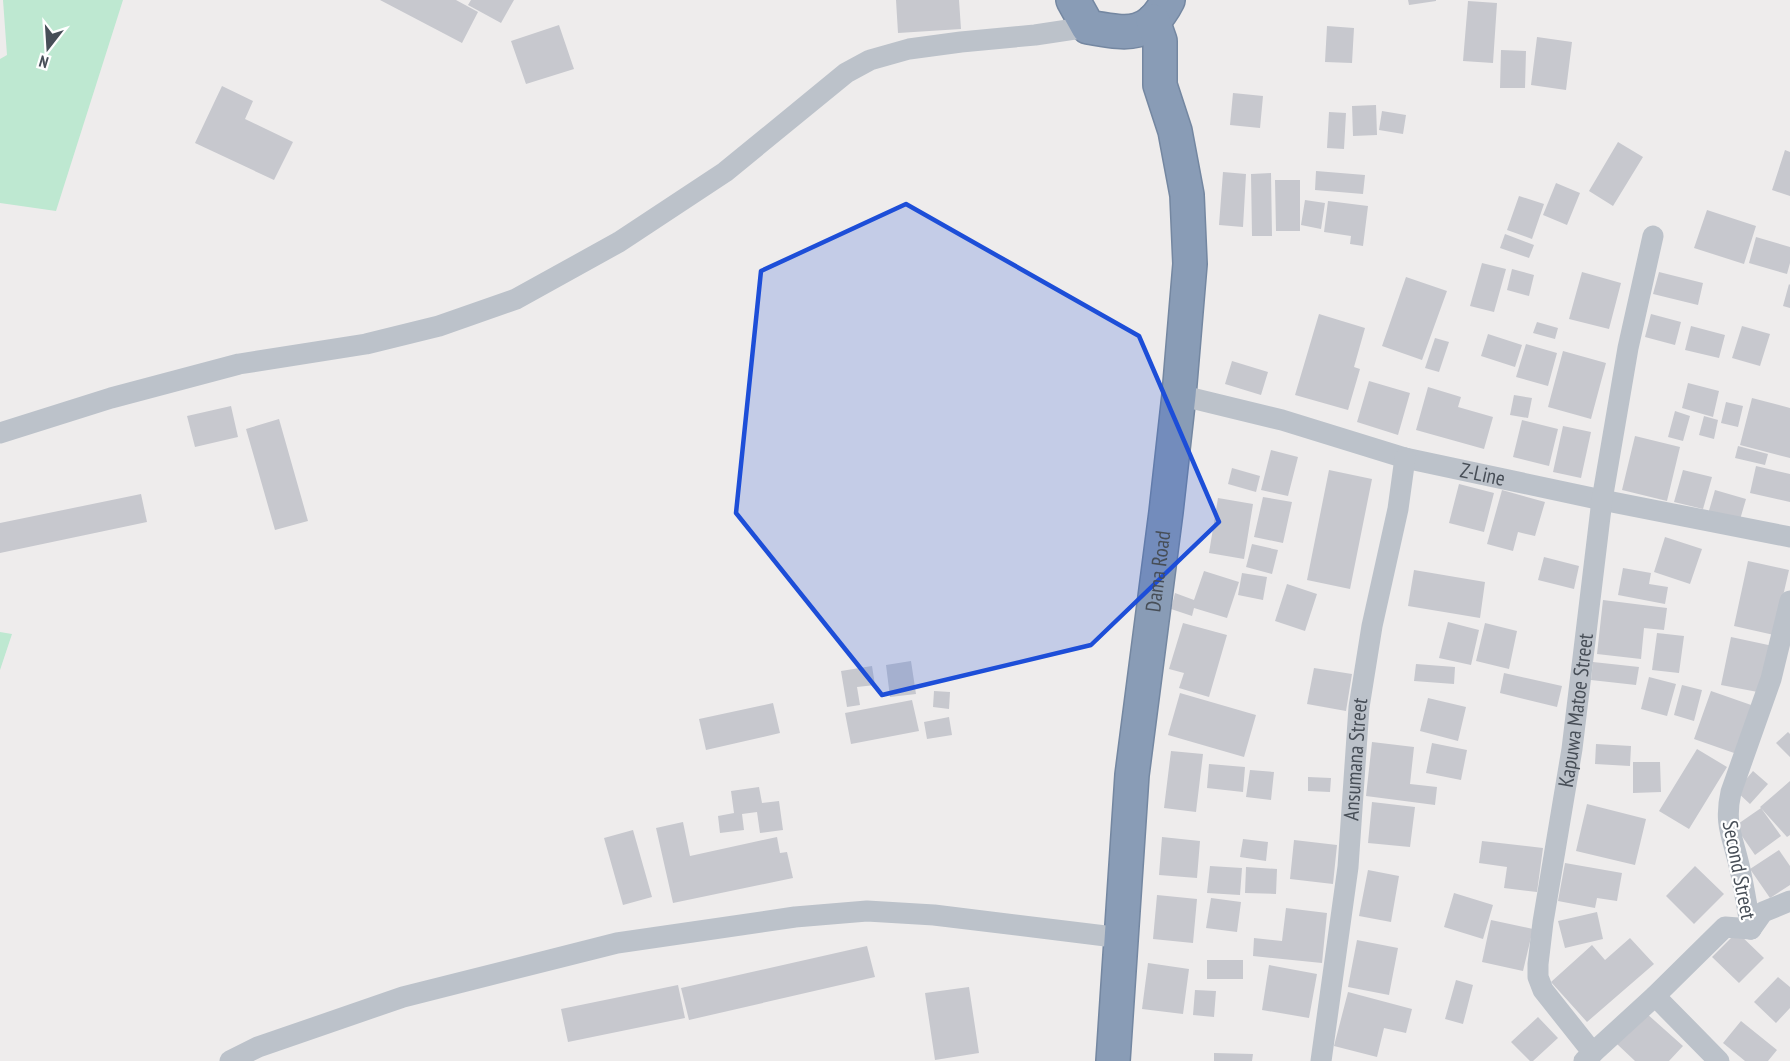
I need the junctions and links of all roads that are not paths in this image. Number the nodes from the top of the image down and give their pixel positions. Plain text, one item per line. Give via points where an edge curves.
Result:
1 (1161, 11) edge
2 (1092, 20) edge
3 (1160, 85) junction
4 (1653, 236) dead end
5 (1179, 395) junction
6 (0, 433) edge
7 (1405, 458) junction
8 (1602, 500) junction
9 (1790, 537) edge
10 (1790, 601) edge
11 (1790, 901) edge
12 (1751, 929) junction
13 (1122, 938) junction
14 (1655, 996) junction
15 (1589, 1057) edge
16 (230, 1061) edge
17 (1113, 1061) edge
18 (1321, 1061) edge
19 (1719, 1061) edge

1 - 2 highway via 1141,28 1128,32
1 - 3 highway
2 - 3 highway
2 - 6 street via 1035,35 909,49 870,60 846,73 725,172 619,242 516,299 439,326 366,344 239,364
3 - 5 highway, Dama Road via 1175,131 1187,195 1190,264
4 - 8 street, Kapuwa Matoe Street via 1628,348
5 - 7 street, Z-Line via 1282,420
5 - 13 highway, Dama Road via 1132,775
7 - 8 street, Z-Line
7 - 18 street, Ansumana Street via 1359,707 1348,867
8 - 9 street, Z-Line
8 - 15 street, Kapuwa Matoe Street via 1572,749 1538,964 1543,990
10 - 12 street, Second Street via 1771,679 1727,811
11 - 12 street via 1763,912
12 - 14 street, Second Street via 1725,927
13 - 16 street via 867,911 795,917 616,943 415,994 258,1047
13 - 17 highway, Dama Road
14 - 15 street, Second Street
14 - 19 street

